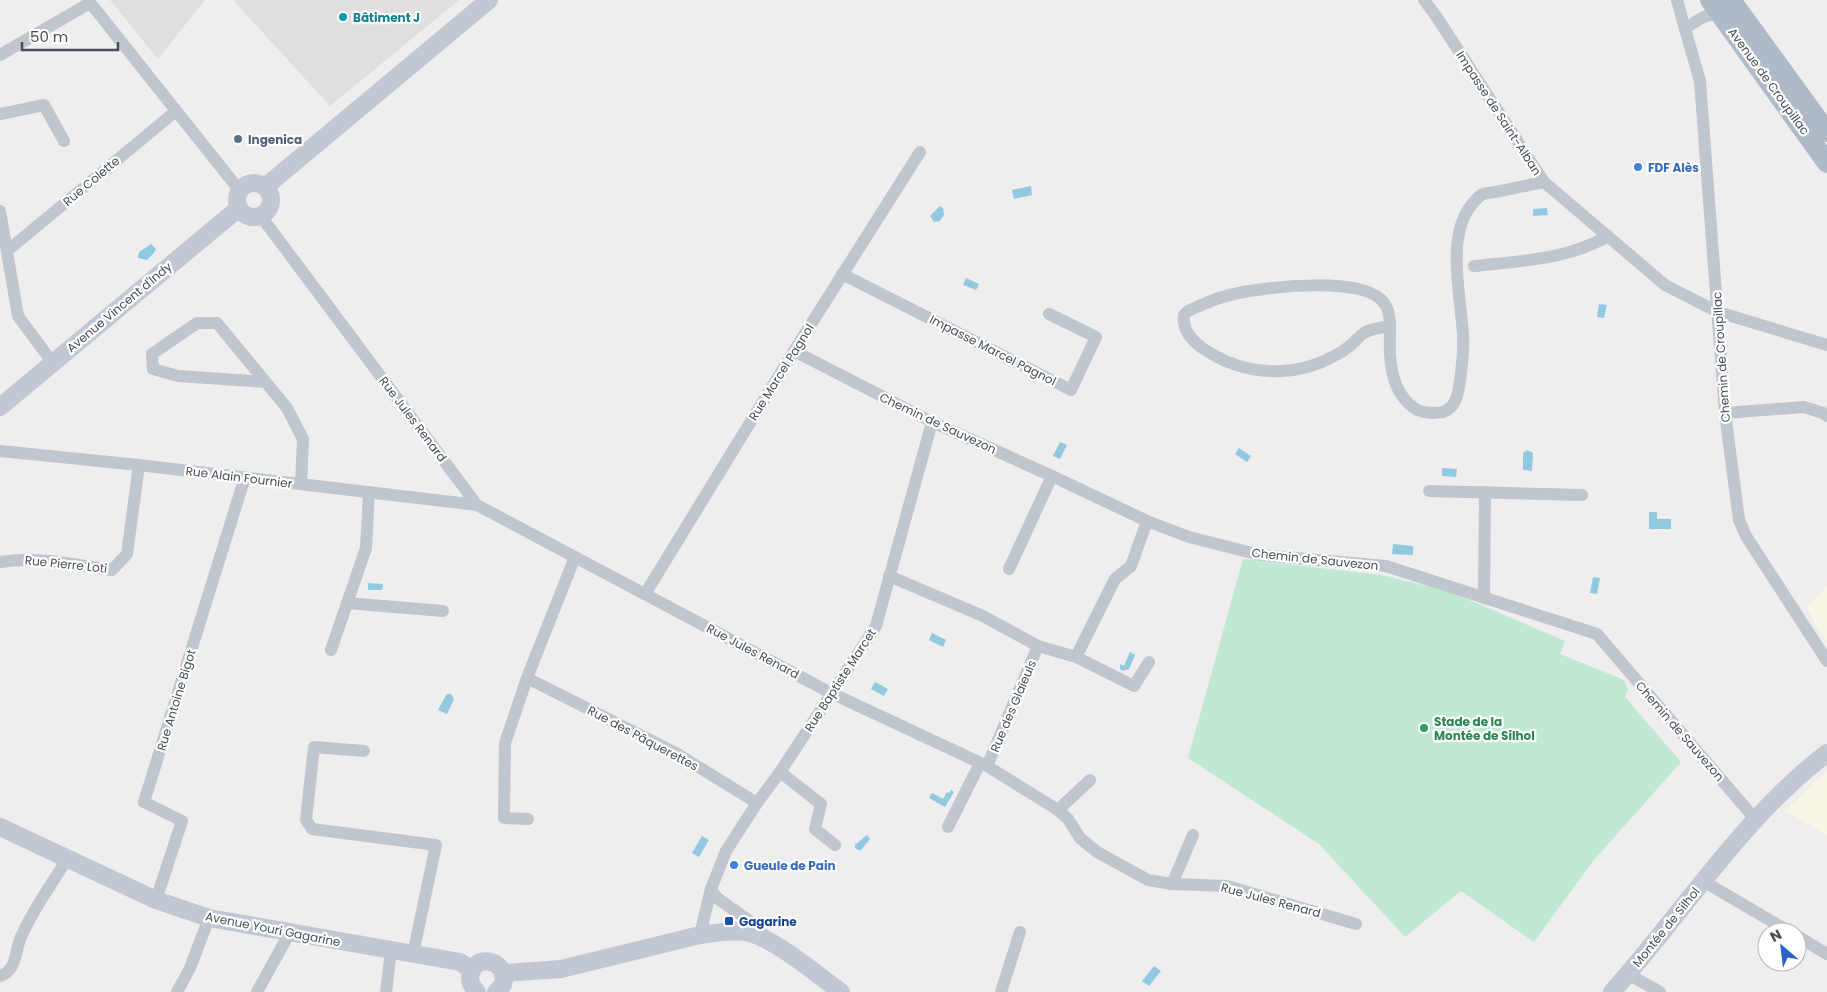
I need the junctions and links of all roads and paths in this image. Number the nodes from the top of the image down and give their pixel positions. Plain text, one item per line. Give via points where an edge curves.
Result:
1 (489, 0) edge
2 (1424, 0) edge
3 (1677, 0) edge
4 (89, 1) edge
5 (1721, 4) edge
6 (1685, 29) junction
7 (0, 55) edge
8 (176, 111) junction
9 (0, 114) edge
10 (1827, 132) edge
11 (64, 141) dead end
12 (920, 152) dead end
13 (1827, 163) edge
14 (1544, 182) junction
15 (265, 187) junction
16 (240, 191) junction
17 (239, 208) junction
18 (0, 211) edge
19 (260, 216) junction
20 (1608, 236) junction
21 (7, 251) junction
22 (1474, 266) dead end
23 (842, 274) junction
24 (1718, 312) junction
25 (1049, 314) dead end
26 (1390, 326) junction
27 (1827, 344) edge
28 (794, 351) junction
29 (52, 362) junction
30 (266, 382) junction
31 (0, 407) edge
32 (1725, 413) junction
33 (1827, 416) edge
34 (932, 422) junction
35 (0, 451) edge
36 (139, 465) junction
37 (1052, 476) junction
38 (245, 478) junction
39 (301, 484) junction
40 (1429, 491) dead end
41 (369, 492) junction
42 (1485, 492) junction
43 (1582, 495) dead end
44 (477, 505) junction
45 (1148, 521) junction
46 (575, 557) junction
47 (0, 562) edge
48 (1009, 569) dead end
49 (889, 576) junction
50 (645, 594) junction
51 (1484, 598) junction
52 (347, 604) junction
53 (443, 611) dead end
54 (1038, 646) junction
55 (331, 650) dead end
56 (1076, 657) junction
57 (1827, 661) edge
58 (1149, 662) dead end
59 (527, 678) junction
60 (831, 693) junction
61 (364, 751) dead end
62 (1827, 753) edge
63 (984, 764) junction
64 (780, 772) junction
65 (1090, 780) dead end
66 (757, 803) junction
67 (1058, 810) junction
68 (528, 819) dead end
69 (1755, 819) junction
70 (0, 827) edge
71 (948, 827) dead end
72 (1193, 835) dead end
73 (835, 845) dead end
74 (67, 859) junction
75 (1704, 881) junction
76 (1172, 884) junction
77 (711, 889) junction
78 (156, 900) junction
79 (209, 918) junction
80 (1773, 922) edge
81 (1356, 924) dead end
82 (1020, 932) dead end
83 (289, 934) junction
84 (700, 935) junction
85 (1807, 942) edge
86 (772, 943) junction
87 (391, 951) junction
88 (413, 954) junction
89 (1827, 954) edge
90 (472, 970) junction
91 (503, 973) junction
92 (1628, 974) junction
93 (0, 976) edge
94 (833, 990) edge
95 (177, 992) edge
96 (257, 992) edge
97 (386, 992) edge
98 (477, 992) edge
99 (496, 992) edge
100 (1001, 992) edge
101 (1612, 992) edge
102 (1660, 992) edge

1 - 15 street
2 - 14 street, Impasse de Saint-Alban
3 - 6 street, Chemin de Croupillac
4 - 7 street
4 - 8 street
5 - 6 street via 1711,14
5 - 10 main road, Avenue de Croupillac
5 - 13 main road, Avenue de Croupillac
6 - 24 street, Chemin de Croupillac via 1700,81
8 - 16 street
8 - 21 street, Rue Colette
9 - 11 street via 44,106
12 - 23 street, Rue Marcel Pagnol
14 - 20 street, Impasse de Saint-Alban
14 - 26 street via 1481,195 1464,217 1458,232 1457,254 1463,359 1458,395 1453,406 1431,413 1408,404 1392,374
15 - 16 street via 251,183
15 - 19 street via 271,199 270,206
16 - 17 street via 237,196
17 - 19 street via 245,214
17 - 29 street, Avenue Vincent d'Indy
18 - 21 street
19 - 44 street, Rue Jules Renard
20 - 22 street via 1589,247 1545,258
20 - 24 street, Impasse de Saint-Alban via 1665,285
21 - 29 street via 18,316
23 - 25 street, Impasse Marcel Pagnol via 1070,390 1096,337
23 - 28 street, Rue Marcel Pagnol
24 - 27 street, Impasse de Saint-Alban
24 - 32 street, Chemin de Croupillac
26 - 26 street via 1384,303 1365,291 1302,285 1270,287 1220,298 1188,311 1183,323 1199,345 1214,356 1248,369 1273,372 1298,370 1317,364 1351,345 1363,333
28 - 34 street, Chemin de Sauvezon
28 - 50 street, Rue Marcel Pagnol
29 - 31 street, Avenue Vincent d'Indy
30 - 30 street via 217,323 197,323 152,354 153,369 178,376
30 - 39 street via 288,408 303,439
32 - 33 street via 1804,407
32 - 57 street, Chemin de Croupillac via 1739,520 1746,536
34 - 37 street, Chemin de Sauvezon
34 - 49 street, Rue Baptiste Marcet
35 - 36 street, Rue Alain Fournier
36 - 38 street, Rue Alain Fournier
36 - 47 street, Rue Pierre Loti via 127,554 112,570 25,560
37 - 45 street, Chemin de Sauvezon
37 - 48 street
38 - 39 street, Rue Alain Fournier
38 - 78 street, Rue Antoine Bigot via 144,802 182,821
39 - 41 street, Rue Alain Fournier
40 - 42 street
41 - 44 street, Rue Alain Fournier
41 - 52 street via 366,548
42 - 43 street
42 - 51 street
44 - 46 street, Rue Jules Renard
45 - 51 street, Chemin de Sauvezon via 1260,555 1386,566
45 - 56 street via 1131,566 1115,579
46 - 50 street, Rue Jules Renard
46 - 59 street
49 - 54 street via 984,616
49 - 60 street, Rue Baptiste Marcet via 876,626
50 - 60 street, Rue Jules Renard
51 - 69 street, Chemin de Sauvezon via 1597,634
52 - 53 street
52 - 55 street
54 - 56 street
54 - 63 street, Rue des Glaïeuls
56 - 58 street via 1134,686
59 - 66 street, Rue des Pâquerettes via 676,753
59 - 68 street via 506,743 504,818
60 - 63 street, Rue Jules Renard
60 - 64 street, Rue Baptiste Marcet
61 - 88 street via 314,747 306,820 312,829 436,845
62 - 69 street, Montée de Silhol
63 - 67 street, Rue Jules Renard
63 - 71 street, Rue des Glaïeuls
64 - 66 street, Rue Baptiste Marcet
64 - 73 street via 821,804 815,829
65 - 67 street
66 - 77 street, Rue Baptiste Marcet via 726,851
67 - 76 street, Rue Jules Renard via 1080,838 1097,852 1148,880
69 - 75 street, Montée de Silhol
70 - 74 street, Avenue Youri Gagarine
72 - 76 street
74 - 78 street, Avenue Youri Gagarine
74 - 93 street via 20,938 12,967
75 - 80 street, Montée de Silhol
75 - 92 street, Montée de Silhol
76 - 81 street, Rue Jules Renard via 1227,886
77 - 84 street, Rue Baptiste Marcet
77 - 86 street
78 - 79 street, Avenue Youri Gagarine
79 - 83 street, Avenue Youri Gagarine
79 - 95 street
82 - 100 street
83 - 87 street, Avenue Youri Gagarine
83 - 96 street
84 - 86 street via 749,933
84 - 91 street via 561,969
85 - 89 street
86 - 94 street
87 - 88 street, Avenue Youri Gagarine
87 - 97 street
88 - 90 street, Avenue Youri Gagarine via 460,962
90 - 91 street via 480,962 489,961 497,964
90 - 98 street via 470,983
91 - 99 street via 502,985
92 - 101 street, Montée de Silhol
92 - 102 street, Montée de Silhol

